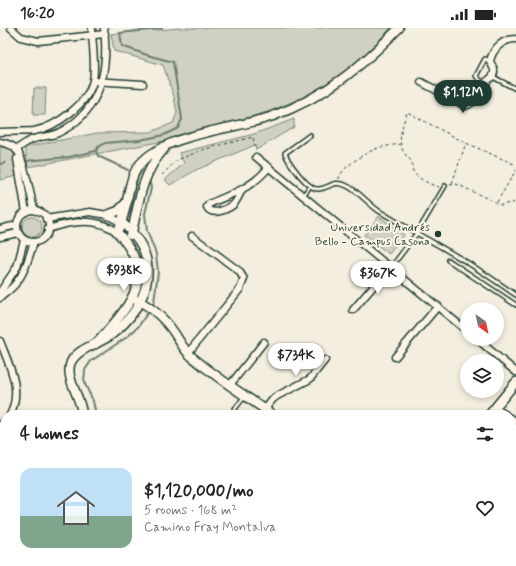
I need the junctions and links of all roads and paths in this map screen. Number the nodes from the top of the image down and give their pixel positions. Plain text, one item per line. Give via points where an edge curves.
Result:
1 (11, 28) edge
2 (92, 28) edge
3 (399, 28) edge
4 (104, 31) edge
5 (92, 36) junction
6 (516, 39) edge
7 (490, 61) junction
8 (492, 76) junction
9 (93, 81) junction
10 (102, 82) junction
11 (421, 82) dead end
12 (144, 84) dead end
13 (484, 84) junction
14 (516, 89) edge
15 (33, 131) junction
16 (0, 132) edge
17 (310, 135) dead end
18 (52, 136) junction
19 (0, 142) edge
20 (466, 143) junction
21 (401, 144) junction
22 (167, 145) junction
23 (16, 150) junction
24 (256, 157) joint
25 (516, 165) edge
26 (269, 167) junction
27 (516, 170) edge
28 (162, 175) dead end
29 (339, 183) junction
30 (451, 184) junction
31 (310, 186) junction
32 (445, 186) junction
33 (242, 190) junction
34 (303, 196) junction
35 (128, 201) junction
36 (516, 202) edge
37 (497, 203) junction
38 (36, 211) junction
39 (26, 212) junction
40 (107, 215) junction
41 (46, 218) junction
42 (122, 223) junction
43 (17, 225) junction
44 (0, 229) edge
45 (48, 229) junction
46 (118, 232) junction
47 (132, 232) junction
48 (18, 233) junction
49 (417, 233) junction
50 (192, 236) dead end
51 (0, 237) edge
52 (24, 240) junction
53 (125, 241) junction
54 (34, 242) junction
55 (448, 260) dead end
56 (396, 261) dead end
57 (389, 268) junction
58 (0, 292) edge
59 (516, 295) edge
60 (0, 298) edge
61 (132, 298) junction
62 (141, 302) junction
63 (438, 306) junction
64 (516, 306) edge
65 (353, 310) dead end
66 (460, 324) edge
67 (0, 341) edge
68 (264, 342) dead end
69 (96, 344) junction
70 (485, 346) edge
71 (188, 353) junction
72 (395, 357) dead end
73 (325, 360) dead end
74 (516, 372) edge
75 (516, 382) edge
76 (230, 385) junction
77 (246, 396) junction
78 (495, 408) joint
79 (265, 409) joint
80 (12, 410) edge
81 (82, 410) edge
82 (234, 410) edge
83 (498, 410) edge

1 - 5 street via 21,37 38,41
2 - 5 street
3 - 22 street via 358,68 312,99 259,120
4 - 5 street
4 - 10 street via 106,59
5 - 9 street
6 - 7 street via 508,39 499,45
7 - 8 street via 495,70
7 - 13 lane via 485,59 476,76
8 - 13 street
8 - 14 lane
9 - 10 street
9 - 15 street via 83,99 68,115
10 - 12 street
10 - 18 street via 85,112 73,124
11 - 13 street via 466,106 477,98
15 - 16 street
15 - 18 street
17 - 31 lane via 285,153 289,162
18 - 23 street via 25,142
19 - 23 street via 9,144
20 - 21 path via 407,112 402,127
20 - 25 path
20 - 30 path
21 - 29 path via 381,147 364,155 343,169
21 - 32 path via 415,174 435,186
22 - 35 street via 139,165 133,177
22 - 47 street via 147,173
23 - 38 street
23 - 39 street
24 - 26 street
24 - 28 path via 252,137 206,149 177,160
26 - 33 street via 260,178
26 - 34 street
27 - 37 path
29 - 31 lane via 320,189
29 - 49 lane via 355,190 372,206
30 - 32 path
30 - 37 path
31 - 34 lane
32 - 49 lane
33 - 33 street via 228,208 215,212 207,209 209,204
34 - 57 street
35 - 40 street via 118,211
35 - 42 street
36 - 37 path via 501,205
38 - 39 street
38 - 41 street
39 - 43 street via 20,217
40 - 41 street via 83,212
40 - 42 street
41 - 45 street
42 - 46 street
42 - 47 street
43 - 44 street
43 - 48 street
45 - 46 street via 85,221 101,223
45 - 54 street via 40,241
46 - 53 street
47 - 53 street
47 - 62 street via 142,247 147,265 148,281
48 - 51 street
48 - 52 street
49 - 56 lane
49 - 59 lane
50 - 71 street via 239,271 244,279 240,289
52 - 54 street
52 - 58 street via 17,267
53 - 61 street via 131,249 137,268 137,281
54 - 60 street via 21,277
55 - 64 lane
57 - 63 street
57 - 65 street
61 - 62 street
61 - 69 street
62 - 69 street via 118,330
62 - 71 street via 166,322
63 - 66 street
63 - 72 street
67 - 80 street via 16,388
68 - 76 street
69 - 81 street via 78,354 70,367
70 - 74 street
71 - 76 street
73 - 79 street via 310,379 277,396
75 - 78 street
76 - 77 street
77 - 79 street
77 - 82 lane
78 - 83 street

